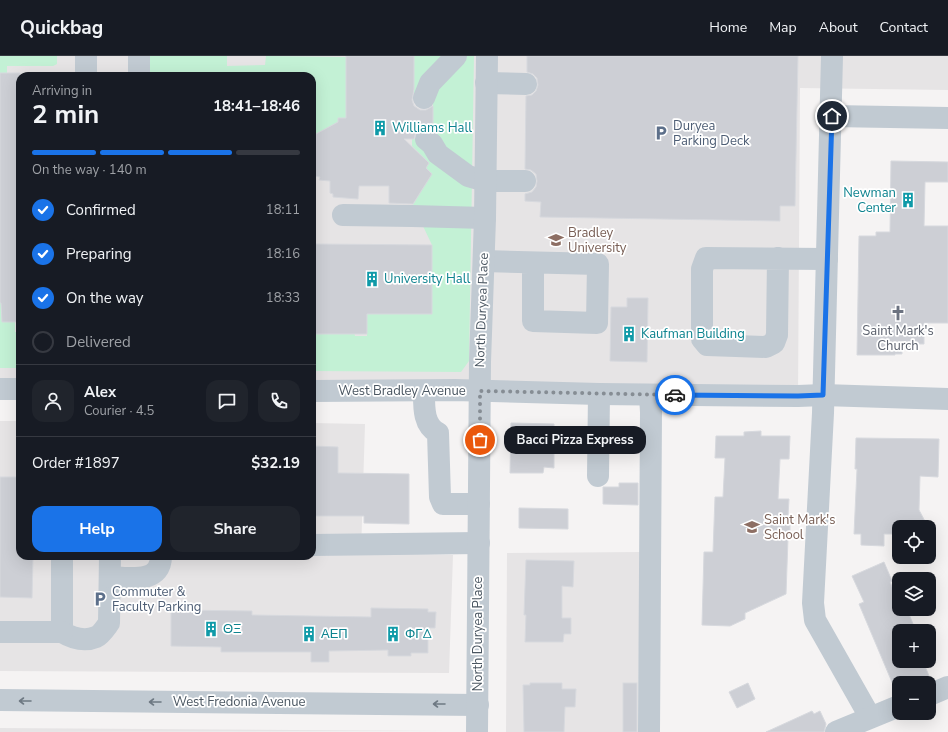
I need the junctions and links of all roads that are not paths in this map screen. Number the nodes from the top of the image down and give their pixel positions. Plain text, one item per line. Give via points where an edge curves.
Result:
1 (86, 56) edge
2 (140, 56) edge
3 (456, 56) edge
4 (487, 56) edge
5 (832, 56) edge
6 (86, 72) edge
7 (139, 72) edge
8 (486, 83) junction
9 (526, 84) dead end
10 (424, 98) dead end
11 (832, 116) junction
12 (948, 118) edge
13 (426, 139) dead end
14 (485, 181) junction
15 (525, 181) dead end
16 (343, 215) dead end
17 (485, 218) junction
18 (778, 258) junction
19 (827, 259) junction
20 (484, 261) junction
21 (533, 263) dead end
22 (0, 389) edge
23 (16, 390) edge
24 (316, 391) edge
25 (424, 391) junction
26 (480, 391) junction
27 (599, 394) junction
28 (650, 395) junction
29 (823, 395) junction
30 (948, 399) edge
31 (598, 476) dead end
32 (479, 504) junction
33 (479, 543) junction
34 (316, 545) edge
35 (62, 560) edge
36 (161, 560) edge
37 (110, 566) edge
38 (0, 632) edge
39 (62, 632) junction
40 (948, 688) edge
41 (936, 692) edge
42 (0, 700) edge
43 (478, 705) junction
44 (892, 709) edge
45 (870, 717) junction
46 (477, 732) edge
47 (649, 732) edge
48 (836, 732) edge

1 - 6 street
2 - 7 street
3 - 10 street via 430,83
4 - 8 street, North Duryea Place
5 - 11 street
8 - 9 street
8 - 14 street, North Duryea Place
11 - 12 street
11 - 19 street
13 - 14 street via 438,154 468,176
14 - 15 street
14 - 17 street, North Duryea Place
16 - 17 street
17 - 20 street, North Duryea Place
18 - 18 street via 706,258 702,269 702,339 707,345 766,347 774,343 778,335
18 - 19 street
19 - 29 street
20 - 21 street
20 - 26 street, North Duryea Place
22 - 23 street
24 - 25 street, West Bradley Avenue
25 - 26 street, West Bradley Avenue
25 - 32 street via 424,412 432,430 438,433 440,497 443,504
26 - 27 street, West Bradley Avenue
26 - 32 street, North Duryea Place
27 - 28 street, West Bradley Avenue
27 - 31 street
28 - 29 street, West Bradley Avenue
28 - 47 street
29 - 30 street, West Bradley Avenue
29 - 45 street via 813,604 815,620
32 - 33 street, North Duryea Place
33 - 34 street
33 - 43 street, North Duryea Place
35 - 39 street
36 - 37 street via 155,572 144,578
37 - 39 street via 109,623 97,637 72,638
38 - 39 street
40 - 41 street
43 -> 42 street, West Fredonia Avenue
43 - 46 street, North Duryea Place
44 - 45 street
45 - 48 street

